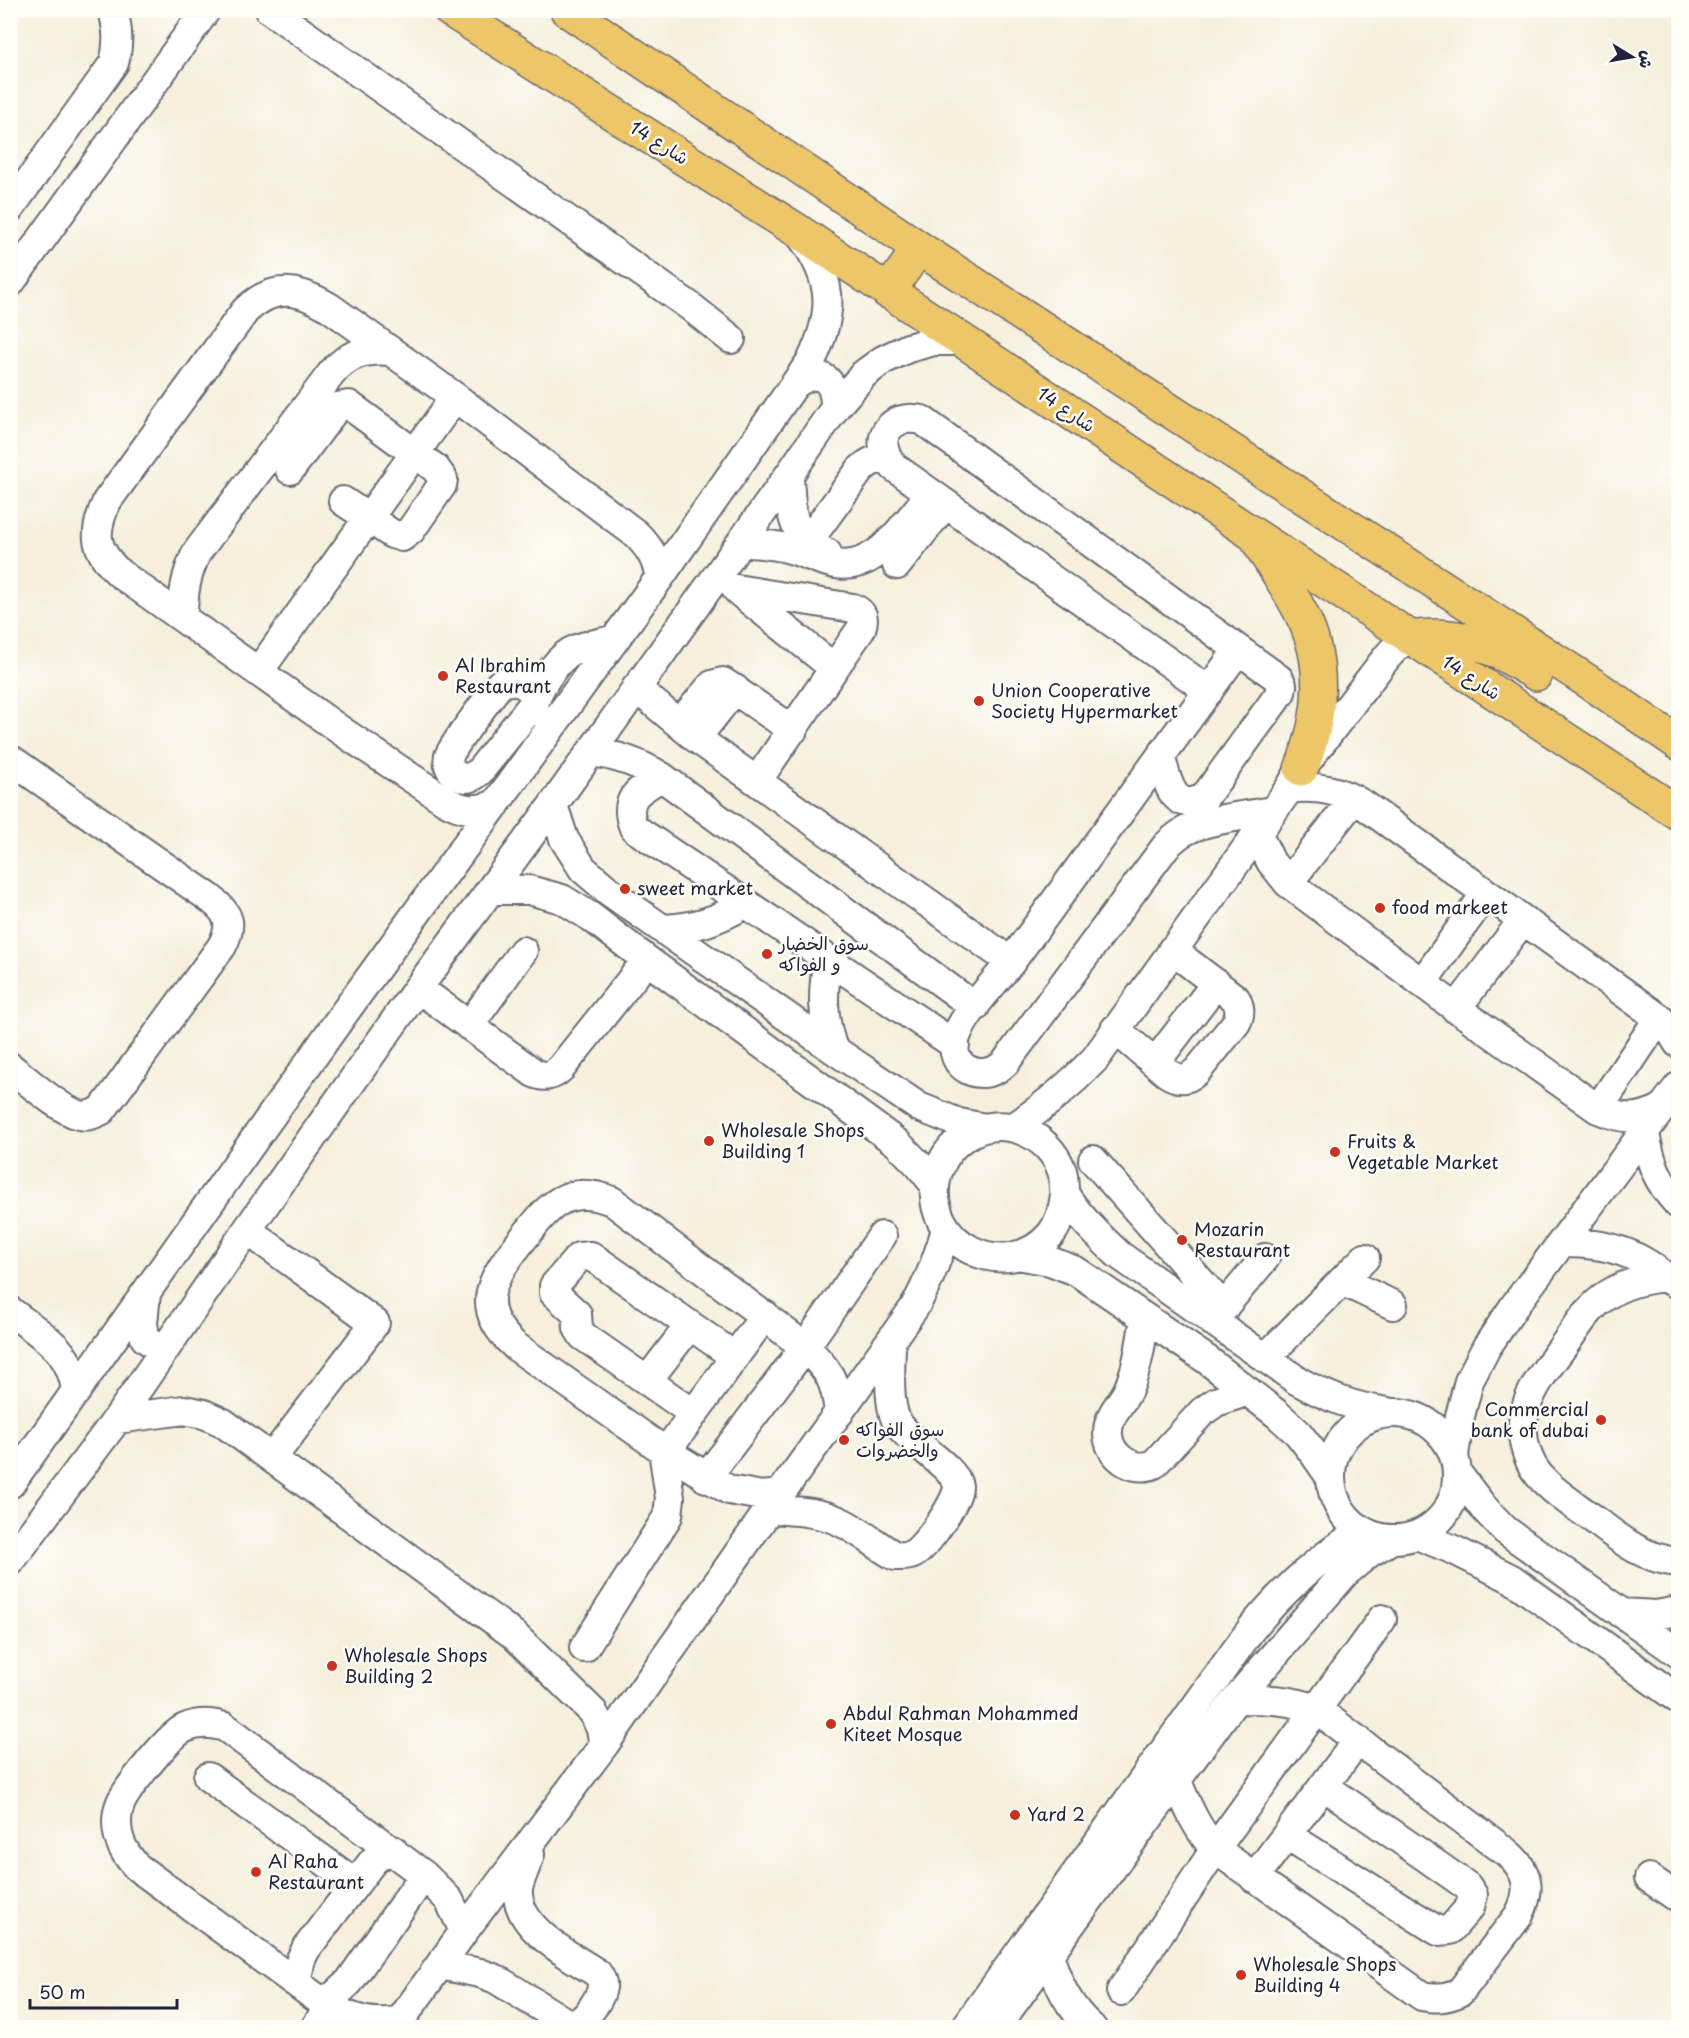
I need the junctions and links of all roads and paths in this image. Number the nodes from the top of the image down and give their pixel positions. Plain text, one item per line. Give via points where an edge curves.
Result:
1 (113, 10) edge
2 (206, 10) edge
3 (270, 10) edge
4 (450, 10) edge
5 (567, 10) edge
6 (10, 208) edge
7 (798, 231) junction
8 (920, 248) junction
9 (10, 283) edge
10 (888, 292) junction
11 (731, 339) dead end
12 (961, 341) junction
13 (390, 351) junction
14 (794, 385) junction
15 (455, 397) junction
16 (835, 408) junction
17 (415, 453) junction
18 (886, 459) junction
19 (290, 470) dead end
20 (789, 475) junction
21 (931, 494) junction
22 (343, 501) dead end
23 (368, 519) junction
24 (814, 533) dead end
25 (1253, 534) junction
26 (741, 542) junction
27 (897, 565) dead end
28 (660, 577) junction
29 (726, 583) junction
30 (183, 617) junction
31 (1410, 638) junction
32 (613, 640) junction
33 (1238, 650) junction
34 (834, 668) junction
35 (259, 671) junction
36 (1592, 684) junction
37 (636, 688) junction
38 (1209, 691) junction
39 (794, 730) junction
40 (688, 731) junction
41 (1678, 742) edge
42 (539, 746) junction
43 (591, 752) junction
44 (10, 759) edge
45 (1161, 759) junction
46 (662, 777) junction
47 (758, 781) junction
48 (1354, 799) junction
49 (1280, 800) junction
50 (496, 804) junction
51 (553, 805) junction
52 (1678, 813) edge
53 (1288, 883) junction
54 (491, 890) junction
55 (1486, 893) junction
56 (745, 904) junction
57 (1523, 920) junction
58 (663, 929) junction
59 (1172, 950) junction
60 (523, 951) dead end
61 (828, 959) junction
62 (647, 960) junction
63 (1011, 962) junction
64 (1216, 983) junction
65 (1422, 983) junction
66 (418, 988) junction
67 (975, 1007) junction
68 (1456, 1009) junction
69 (1659, 1018) junction
70 (468, 1026) junction
71 (1115, 1029) junction
72 (1678, 1043) edge
73 (955, 1045) junction
74 (833, 1049) junction
75 (1155, 1064) junction
76 (10, 1068) edge
77 (1671, 1098) edge
78 (1598, 1108) junction
79 (1014, 1127) junction
80 (985, 1128) junction
81 (1645, 1134) junction
82 (1093, 1160) dead end
83 (935, 1185) junction
84 (1065, 1196) junction
85 (1678, 1204) edge
86 (946, 1229) junction
87 (247, 1230) junction
88 (882, 1236) dead end
89 (1562, 1243) junction
90 (1018, 1255) junction
91 (1265, 1258) dead end
92 (1365, 1258) dead end
93 (1342, 1281) junction
94 (1672, 1281) edge
95 (146, 1294) junction
96 (1393, 1305) dead end
97 (10, 1311) edge
98 (1218, 1314) junction
99 (765, 1315) junction
100 (1145, 1318) junction
101 (690, 1325) junction
102 (891, 1342) junction
103 (166, 1347) junction
104 (805, 1347) junction
105 (734, 1356) junction
106 (1265, 1358) junction
107 (647, 1381) junction
108 (1248, 1391) junction
109 (76, 1392) junction
110 (1388, 1412) junction
111 (693, 1413) junction
112 (839, 1413) junction
113 (117, 1419) junction
114 (664, 1451) junction
115 (272, 1458) junction
116 (1455, 1464) junction
117 (706, 1478) junction
118 (1331, 1478) junction
119 (10, 1484) edge
120 (775, 1502) junction
121 (1362, 1531) junction
122 (1404, 1537) junction
123 (10, 1562) edge
124 (1678, 1562) edge
125 (1678, 1611) edge
126 (1622, 1613) junction
127 (1382, 1618) dead end
128 (584, 1648) dead end
129 (1678, 1653) edge
130 (1236, 1699) junction
131 (1678, 1699) edge
132 (1316, 1709) junction
133 (1358, 1740) junction
134 (604, 1745) junction
135 (208, 1777) dead end
136 (1177, 1781) junction
137 (1324, 1786) junction
138 (536, 1834) junction
139 (1287, 1835) junction
140 (1215, 1849) junction
141 (393, 1850) junction
142 (424, 1875) junction
143 (1254, 1878) junction
144 (1649, 1878) dead end
145 (355, 1883) junction
146 (1678, 1898) edge
147 (464, 1931) junction
148 (1049, 1955) junction
149 (440, 1965) junction
150 (296, 1982) junction
151 (1121, 1991) dead end
152 (321, 2012) edge
153 (398, 2026) edge
154 (965, 2028) edge
155 (995, 2028) edge
156 (1092, 2028) edge

1 - 6 street via 118,46 114,63
2 - 9 street
3 - 11 street
4 - 7 main road, شارع 14
5 - 8 main road
7 - 10 main road, شارع 14
7 - 14 street via 816,255 826,282 828,312 822,338
8 - 10 main road
8 - 36 main road
10 - 12 main road, شارع 14
12 - 16 street via 934,341 883,360 864,374
12 - 25 main road, شارع 14
13 - 15 street
13 - 30 street via 353,354 338,365 197,552 186,578
13 - 30 street via 329,307 297,292 267,295 246,312 107,501 98,522 98,545 106,561
14 - 16 street via 812,375 821,376 834,389
14 - 28 street
15 - 17 street
15 - 28 street via 636,534 648,546
16 - 20 street
17 - 19 street via 354,408 343,405 337,407
17 - 23 street
17 - 23 street via 443,479 411,530 397,537
18 - 21 street
18 - 24 street via 876,459 860,470
18 - 33 street via 884,436 890,426 899,419 922,420
20 - 21 street via 792,519 800,535 813,547 830,554 864,549
20 - 26 street
21 - 26 street via 875,555 860,562 827,563 785,547
21 - 27 street
21 - 38 street
22 - 23 street
23 - 35 street
25 - 31 main road, شارع 14
25 - 49 main road via 1303,617 1318,670 1317,720 1311,745
26 - 29 street
28 - 32 street
29 - 34 street
29 - 34 street via 859,610 864,622 861,629
29 - 37 street
30 - 35 street
31 - 36 main road via 1441,635 1472,640 1553,683
31 - 49 street via 1387,657
31 - 52 main road, شارع 14
32 - 42 street
32 - 42 street via 574,649 556,662 535,698
33 - 38 street
33 - 45 street via 1279,679 1282,685 1277,698 1204,798 1196,802 1177,798 1171,792
34 - 39 street
35 - 50 street via 458,808 484,809
36 - 41 main road
37 - 40 street
37 - 43 street
38 - 45 street
39 - 40 street via 735,689
39 - 47 street
40 - 47 street
42 - 50 street
43 - 46 street via 633,761
43 - 51 street
44 - 76 street via 211,899 228,920 228,934 222,946 102,1110 79,1115
45 - 63 street
46 - 56 street via 636,793 629,817 634,828
46 - 67 street
47 - 63 street
48 - 49 street via 1322,788 1305,787
48 - 53 street
48 - 55 street
49 - 53 street via 1271,862
49 - 59 street
49 - 73 street via 1177,835 998,1070 969,1070 956,1056
50 - 95 street
51 - 54 street
51 - 58 street via 564,839 583,869
53 - 65 street
54 - 62 street via 529,890 562,899
54 - 66 street
55 - 57 street
55 - 65 street
56 - 58 street via 698,926
56 - 61 street
57 - 68 street
57 - 69 street
58 - 74 street
59 - 64 street
59 - 71 street
60 - 70 street
61 - 73 street
61 - 74 street via 824,1016
62 - 70 street via 556,1073 534,1073
62 - 83 street via 897,1143
63 - 67 street
64 - 75 street
64 - 75 street via 1240,1007 1236,1023 1191,1077 1174,1078
65 - 68 street
66 - 70 street
66 - 87 street
67 - 73 street
68 - 78 street
69 - 72 street
69 - 78 street
71 - 75 street
71 - 79 street via 1095,1059 1070,1085
74 - 80 street via 919,1107 959,1123
77 - 78 street via 1644,1117 1614,1116
77 - 81 street
79 - 80 street
79 - 84 street via 1035,1136 1052,1152 1063,1173
80 - 83 street via 966,1135 951,1148
81 - 85 street via 1651,1162 1664,1188
81 - 89 street
82 - 98 street
83 - 86 street via 936,1208
84 - 90 street via 1051,1233 1036,1247
84 - 98 street via 1119,1255
86 - 90 street via 960,1244 978,1254 998,1258
86 - 102 street via 928,1283
87 - 103 street
87 - 115 street via 375,1323
88 - 104 street
89 - 94 street via 1618,1249 1643,1260
89 - 116 street via 1515,1305 1469,1381 1460,1416
90 - 100 street via 1076,1271
91 - 98 street
92 - 93 street
93 - 96 street
93 - 106 street
94 - 124 street via 1641,1280 1620,1287 1594,1306 1530,1393 1523,1416 1524,1441 1531,1464 1543,1481 1628,1546 1654,1558
95 - 103 street via 145,1338 158,1347
95 - 109 street
97 - 109 street via 63,1354 71,1365
98 - 106 street
99 - 104 street
99 - 105 street
99 - 114 street via 628,1212 596,1195 578,1194 547,1209 501,1266 490,1300 493,1318 502,1334
100 - 108 street
100 - 108 street via 1133,1377 1109,1422 1111,1449 1128,1464 1144,1468 1154,1464 1202,1412 1216,1402
101 - 105 street
101 - 107 street
101 - 107 street via 591,1256 579,1257 554,1286 556,1296 577,1314 583,1336
102 - 112 street
102 - 120 street via 892,1404 896,1418 903,1431 954,1476 958,1485 953,1503 921,1547 904,1557 895,1556 841,1522
103 - 113 street
104 - 112 street via 830,1375
104 - 117 street
105 - 111 street
106 - 110 street via 1326,1397
107 - 111 street
108 - 118 street via 1298,1433
109 - 119 street
110 - 116 street via 1409,1414 1428,1422 1443,1436
110 - 118 street via 1365,1419 1346,1434 1334,1455
111 - 114 street
112 - 120 street
113 - 115 street via 184,1410 204,1414 222,1422
113 - 123 street
114 - 117 street
114 - 128 street via 670,1498 668,1516
115 - 134 street via 514,1635 593,1712
116 - 122 street via 1455,1492 1447,1510 1434,1525
116 - 126 street via 1483,1507 1505,1530
117 - 120 street via 729,1490
118 - 121 street via 1335,1499 1346,1517
120 - 134 street
121 - 122 street
121 - 154 street via 1295,1580 1252,1628
122 - 130 street via 1369,1553 1345,1573
122 - 131 street via 1454,1550 1512,1579
125 - 126 street via 1656,1615
126 - 129 street
127 - 132 street
130 - 132 street via 1274,1698
130 - 136 street
132 - 133 street
132 - 140 street
133 - 137 street
133 - 143 street via 1517,1861 1527,1888 1519,1915 1460,1992 1435,1999 1422,1996
134 - 138 street
135 - 145 street
136 - 140 street via 1202,1835
136 - 148 street
137 - 139 street
137 - 139 street via 1467,1886 1473,1895 1470,1906 1450,1930 1438,1931
138 - 147 street
138 - 149 street via 518,1888 519,1905 539,1933 597,1973 602,1987 586,2015 580,2021 565,2022 496,1979
139 - 143 street
140 - 143 street
140 - 151 street
141 - 142 street
141 - 145 street via 373,1861
141 - 150 street via 225,1727 211,1723 196,1724 171,1738 129,1788 117,1820 118,1838 125,1854 137,1867
142 - 147 street via 449,1900
142 - 152 street via 349,1982
144 - 146 street
145 - 150 street via 306,1949
147 - 149 street
148 - 155 street
148 - 156 street via 1069,2004
149 - 153 street
150 - 152 street
152 - 153 street

